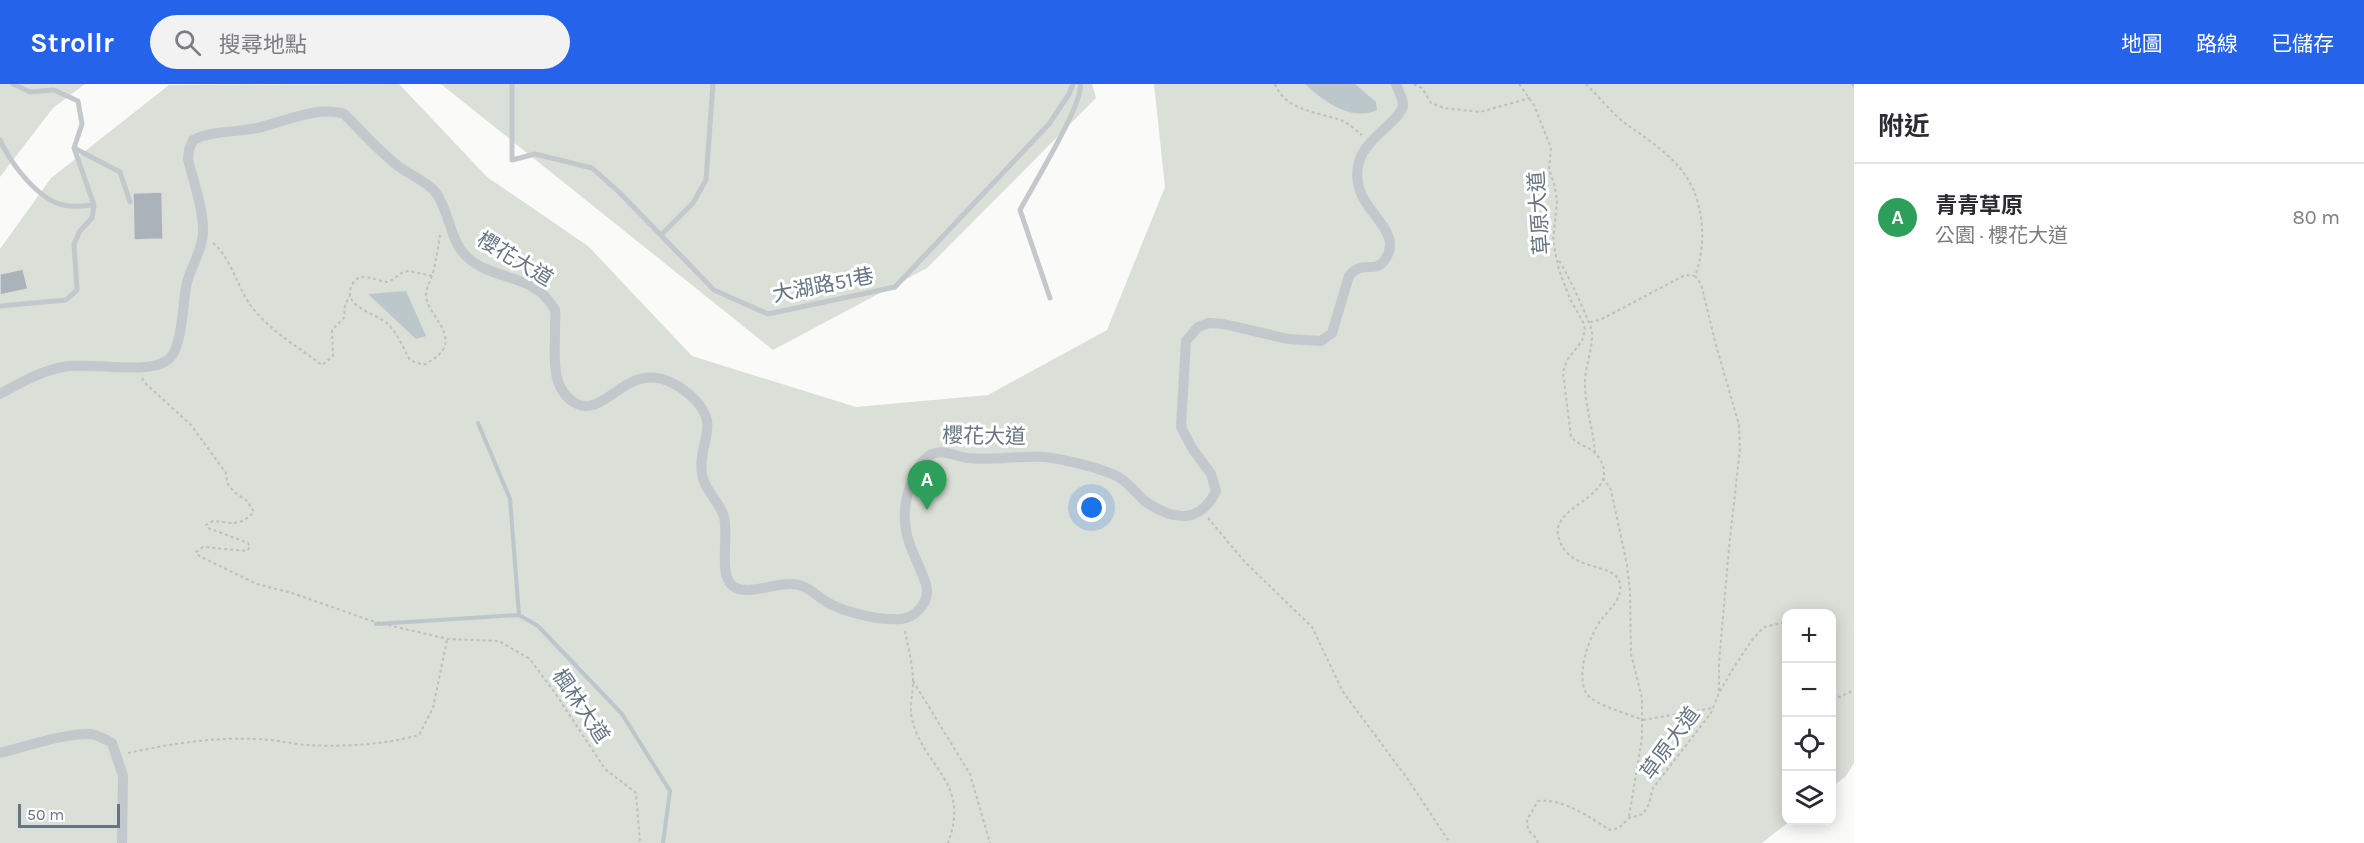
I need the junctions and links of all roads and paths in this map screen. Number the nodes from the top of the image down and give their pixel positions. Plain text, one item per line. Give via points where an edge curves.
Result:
1 (13, 84) edge
2 (512, 84) edge
3 (713, 84) edge
4 (1073, 84) edge
5 (1080, 84) edge
6 (1275, 84) edge
7 (1396, 84) edge
8 (1414, 84) edge
9 (1519, 84) edge
10 (1586, 84) edge
11 (1530, 98) junction
12 (0, 140) edge
13 (1370, 141) junction
14 (74, 148) junction
15 (130, 202) dead end
16 (94, 205) junction
17 (440, 233) dead end
18 (661, 235) junction
19 (203, 237) junction
20 (1558, 260) junction
21 (432, 276) junction
22 (1695, 276) junction
23 (350, 295) junction
24 (1050, 298) dead end
25 (0, 306) edge
26 (1590, 322) junction
27 (138, 368) junction
28 (0, 394) edge
29 (1595, 452) junction
30 (1603, 478) junction
31 (1202, 512) junction
32 (903, 619) junction
33 (1782, 623) edge
34 (448, 639) junction
35 (913, 681) junction
36 (1854, 690) edge
37 (1719, 693) junction
38 (1836, 696) edge
39 (1713, 708) junction
40 (1643, 720) junction
41 (0, 753) edge
42 (116, 755) junction
43 (1629, 818) junction
44 (122, 843) edge
45 (640, 843) edge
46 (948, 843) edge
47 (990, 843) edge
48 (1450, 843) edge
49 (1538, 843) edge

1 - 14 lane via 30,92 54,90 78,101 82,124
2 - 18 lane, 大湖路51巷 via 512,160 535,154 592,168
3 - 18 lane via 706,180 693,203
4 - 18 lane, 大湖路51巷 via 1049,124 895,287 768,314 714,291
5 - 24 lane via 1082,89 1073,114 1020,210
6 - 13 path via 1280,96 1301,109 1346,122
7 - 13 street via 1403,103 1401,114
8 - 11 path via 1422,88 1431,103 1444,108 1480,112
9 - 11 path, 草原大道
10 - 22 path via 1686,176 1700,212 1702,242
11 - 20 path, 草原大道 via 1551,148 1549,169 1557,202 1553,242
12 - 16 lane via 22,176 46,196 68,207
13 - 31 street via 1359,159 1358,186 1389,235 1389,250 1384,262 1373,268 1355,269 1349,276 1332,333 1321,341 1288,339 1209,323 1198,327 1186,341 1181,427 1211,474 1216,491
14 - 15 lane via 120,172
14 - 16 lane
16 - 25 lane via 92,218 74,244 77,290 66,300
17 - 21 path
19 - 23 path via 225,256 262,319 322,365 333,356 332,330 344,318
19 - 27 street, 櫻花大道 via 188,274 177,345 170,358
19 - 32 street, 櫻花大道 via 188,159 193,140 205,134 255,129 320,112 344,114 401,168 435,191 467,258 543,293 555,310 557,380 577,404 591,406 627,382 647,376 666,380 689,394 703,409 709,427 702,476 724,516 726,578 732,586 742,590 792,582 839,609
20 - 26 path
20 - 29 path, 草原大道 via 1561,277 1585,330 1563,372 1571,433 1574,441
21 - 23 path via 409,271 388,282 359,278
21 - 23 path via 427,302 444,329 445,338 439,354 423,365 410,360 397,334 380,318 358,308
22 - 26 path via 1685,275
22 - 37 path via 1701,284 1739,425
26 - 29 path via 1585,389
27 - 28 street, 櫻花大道 via 64,366 31,377
27 - 34 path, 楓林大道 via 145,383 190,425 226,472 227,483 254,512 245,521 213,521 206,525 249,543 247,551 203,547 196,552 199,556 257,584 375,622
29 - 30 path
30 - 40 path via 1611,490 1627,565 1631,654
30 - 40 path, 草原大道 via 1594,494 1563,517 1558,535 1572,558 1610,571 1618,577 1621,587 1619,598 1594,630 1582,680 1584,691 1592,699
31 - 32 street, 櫻花大道 via 1186,517 1169,514 1113,474 1048,457 965,458 940,452 929,455 918,467 906,496 905,528 927,589 925,602 916,613
31 - 48 path via 1244,561 1312,627 1343,692
32 - 35 path
33 - 37 path, 草原大道 via 1764,627
34 - 42 path via 433,708 419,735 398,741 348,744 216,740
34 - 45 path, 楓林大道 via 499,641 530,659 605,769 636,793
35 - 46 path via 912,719 954,798
35 - 47 path via 970,774
36 - 38 path
37 - 39 path, 草原大道
39 - 40 path
39 - 43 path, 草原大道 via 1653,788 1643,814
40 - 43 path, 草原大道
41 - 42 street via 89,734 112,743
42 - 44 street via 123,777
43 - 49 path via 1611,830 1562,804 1538,801 1527,820 1528,830

